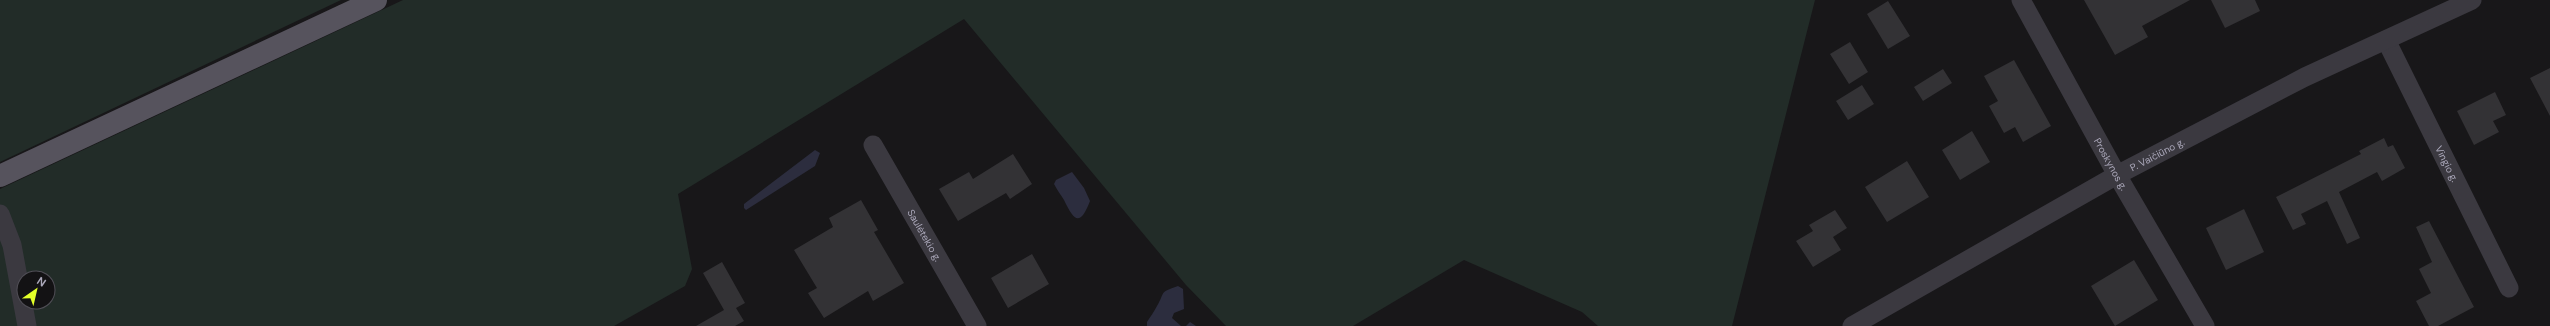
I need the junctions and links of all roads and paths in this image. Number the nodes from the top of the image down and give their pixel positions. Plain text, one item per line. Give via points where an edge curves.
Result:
1 (376, 0) edge
2 (2021, 0) edge
3 (2472, 0) edge
4 (2386, 40) junction
5 (874, 145) dead end
6 (2117, 175) junction
7 (0, 176) edge
8 (0, 214) edge
9 (2508, 288) dead end
10 (1856, 325) edge
11 (27, 326) edge
12 (977, 326) edge
13 (2205, 326) edge

1 - 7 main road
2 - 6 street, Proskynos g.
3 - 4 street, P. Vaičiūno g.
4 - 6 street, P. Vaičiūno g. via 2305,77
4 - 9 street, Vingio g.
5 - 12 street, Saulėtekio g.
6 - 10 street, P. Vaičiūno g.
6 - 13 street, Proskynos g.
8 - 11 street via 12,245

